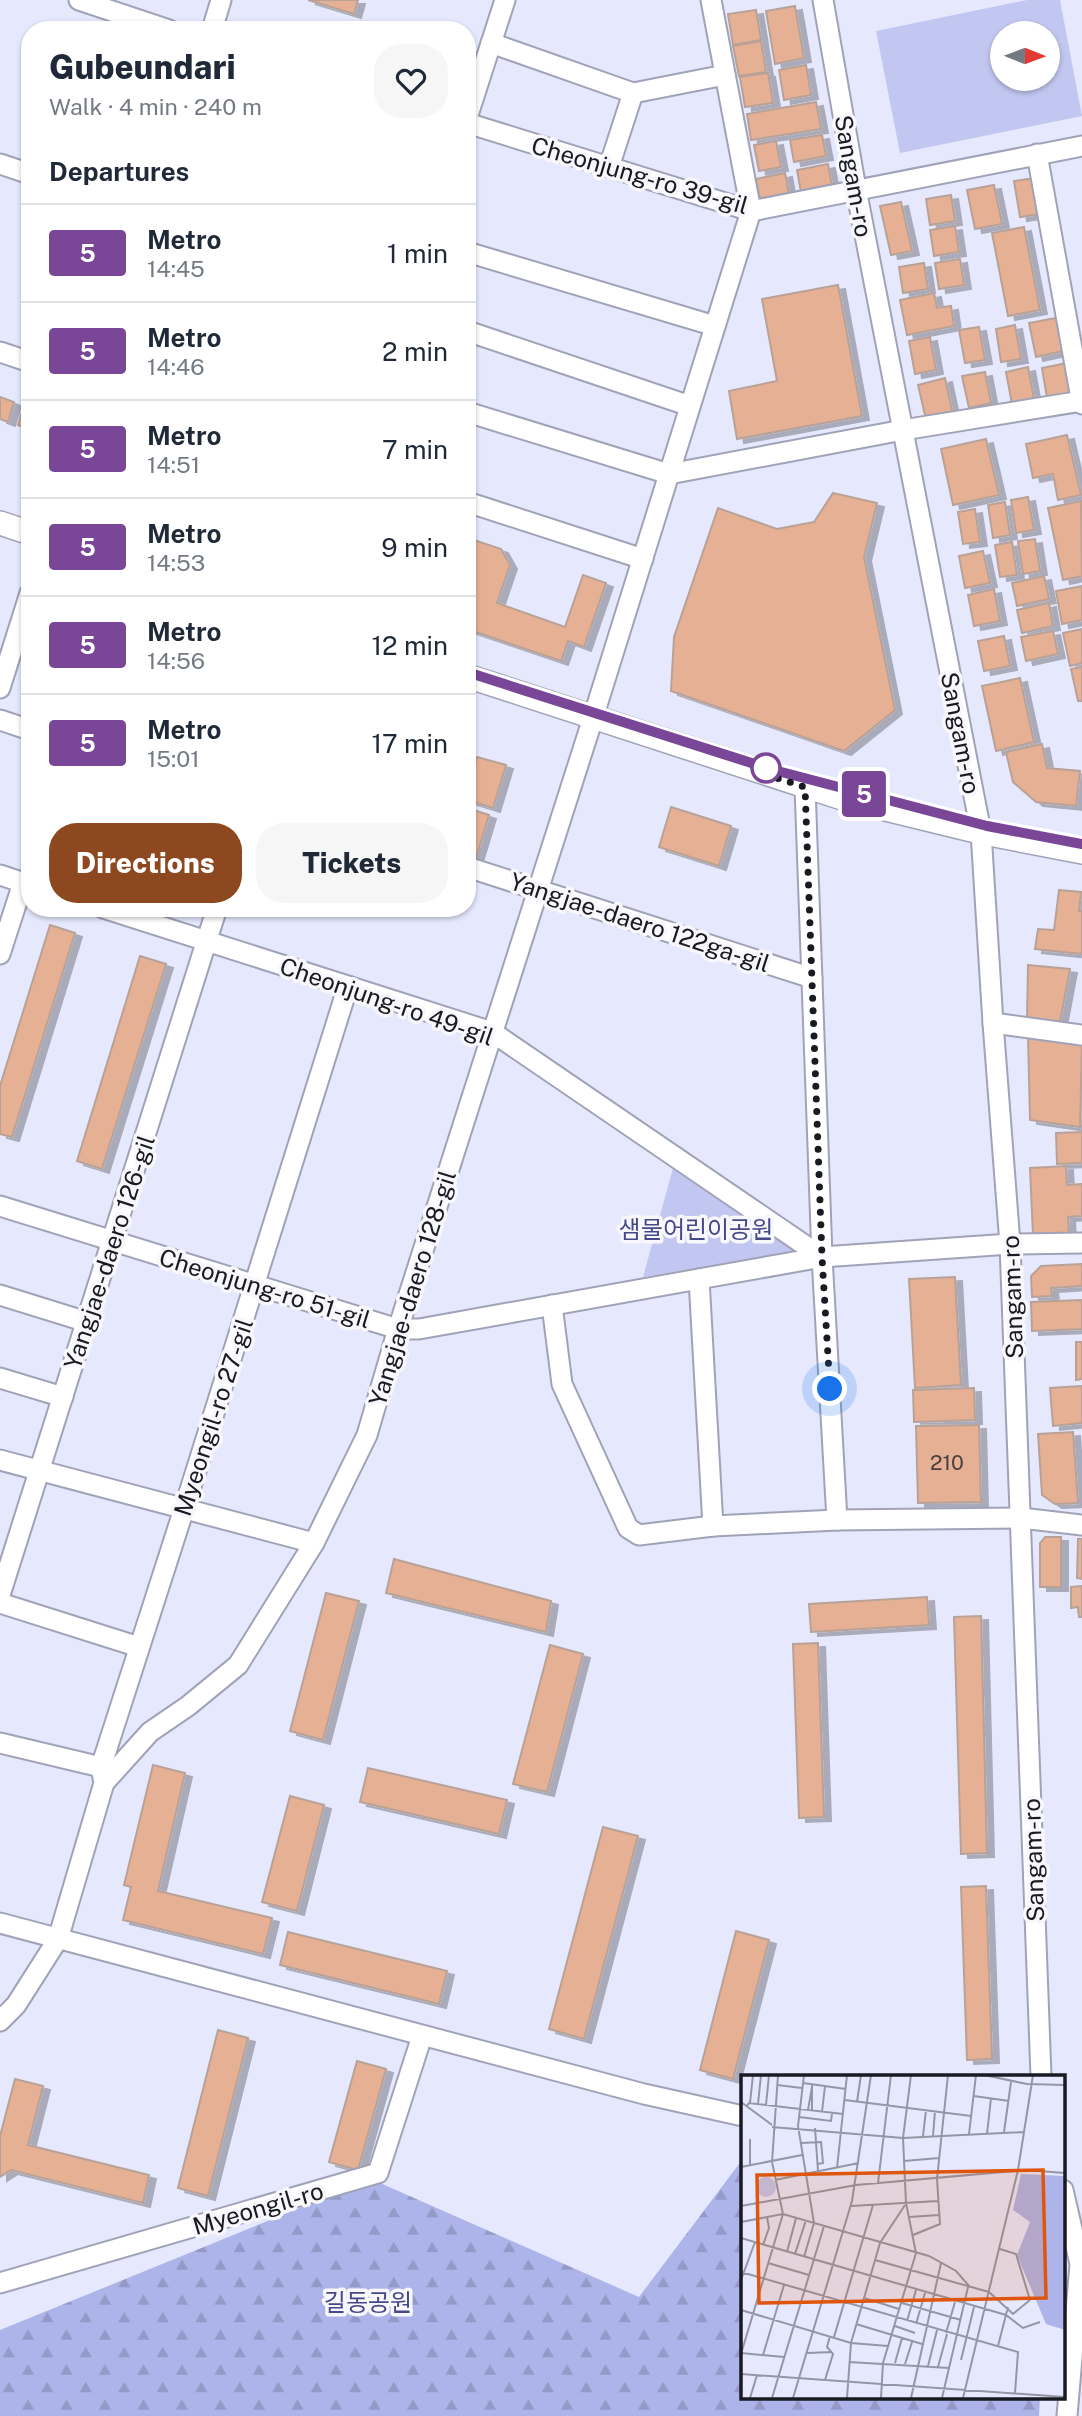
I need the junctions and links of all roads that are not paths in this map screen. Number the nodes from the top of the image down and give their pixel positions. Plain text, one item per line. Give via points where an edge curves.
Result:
1 (79, 0) edge
2 (221, 0) edge
3 (505, 0) edge
4 (711, 0) edge
5 (823, 0) edge
6 (142, 21) edge
7 (215, 21) edge
8 (491, 43) junction
9 (725, 75) junction
10 (476, 92) edge
11 (633, 93) junction
12 (476, 124) edge
13 (1082, 145) edge
14 (1037, 154) junction
15 (0, 164) edge
16 (609, 167) junction
17 (21, 171) edge
18 (856, 189) junction
19 (751, 211) junction
20 (476, 255) edge
21 (715, 326) junction
22 (476, 334) edge
23 (0, 352) edge
24 (21, 359) edge
25 (1082, 402) edge
26 (691, 405) junction
27 (476, 415) edge
28 (903, 430) junction
29 (669, 474) junction
30 (476, 505) edge
31 (0, 523) edge
32 (21, 530) edge
33 (643, 559) junction
34 (21, 622) edge
35 (476, 679) edge
36 (0, 688) edge
37 (593, 718) junction
38 (0, 720) edge
39 (21, 727) edge
40 (805, 787) junction
41 (981, 832) junction
42 (1082, 852) edge
43 (476, 870) edge
44 (0, 876) edge
45 (21, 882) edge
46 (538, 888) junction
47 (21, 900) edge
48 (131, 917) edge
49 (214, 917) edge
50 (207, 942) junction
51 (0, 954) edge
52 (812, 978) junction
53 (348, 986) junction
54 (993, 1023) junction
55 (492, 1032) junction
56 (1082, 1035) edge
57 (0, 1206) edge
58 (113, 1240) junction
59 (1082, 1243) edge
60 (1010, 1244) junction
61 (822, 1257) junction
62 (699, 1279) junction
63 (255, 1284) junction
64 (0, 1295) edge
65 (552, 1306) junction
66 (87, 1322) junction
67 (398, 1329) junction
68 (0, 1378) edge
69 (63, 1397) junction
70 (0, 1460) edge
71 (40, 1471) junction
72 (184, 1509) junction
73 (1021, 1518) junction
74 (837, 1520) junction
75 (1082, 1525) edge
76 (713, 1526) junction
77 (314, 1543) junction
78 (6, 1558) edge
79 (0, 1595) edge
80 (0, 1603) edge
81 (139, 1647) junction
82 (0, 1743) edge
83 (102, 1775) junction
84 (0, 1923) edge
85 (58, 1939) junction
86 (0, 2021) edge
87 (422, 2036) junction
88 (1041, 2075) edge
89 (741, 2116) edge
90 (1068, 2193) edge
91 (0, 2283) edge
92 (1068, 2416) edge

1 - 6 street
2 - 7 street
3 - 8 street
4 - 9 street
5 - 18 street, Sangam-ro
8 - 10 street
8 - 11 street
9 - 11 street
9 - 19 street
11 - 16 street
12 - 16 street, Cheonjung-ro 39-gil
13 - 14 street, Cheonjung-ro 39-gil
14 - 18 street, Cheonjung-ro 39-gil
14 - 25 street
15 - 17 street
16 - 19 street, Cheonjung-ro 39-gil
18 - 19 street, Cheonjung-ro 39-gil
18 - 28 street, Sangam-ro
19 - 21 street, Yangjae-daero 128-gil
20 - 21 street
21 - 26 street, Yangjae-daero 128-gil
22 - 26 street
23 - 24 street
25 - 28 street
26 - 29 street, Yangjae-daero 128-gil
27 - 29 street
28 - 29 street
28 - 41 street, Sangam-ro
29 - 33 street, Yangjae-daero 128-gil
30 - 33 street
31 - 32 main road
33 - 37 street, Yangjae-daero 128-gil
34 - 36 street
35 - 37 main road
37 - 40 main road
37 - 46 street, Yangjae-daero 128-gil
38 - 39 street
40 - 41 main road
40 - 52 street
41 - 42 main road
41 - 54 street, Sangam-ro
43 - 46 street, Yangjae-daero 122ga-gil
44 - 45 street
46 - 52 street, Yangjae-daero 122ga-gil
46 - 55 street, Yangjae-daero 128-gil
47 - 51 street
48 - 50 street, Cheonjung-ro 49-gil
49 - 50 street, Yangjae-daero 126-gil
50 - 53 street, Cheonjung-ro 49-gil
50 - 58 street, Yangjae-daero 126-gil
52 - 61 street
53 - 55 street, Cheonjung-ro 49-gil
53 - 63 street, Myeongil-ro 27-gil
54 - 56 street
54 - 60 street, Sangam-ro
55 - 61 street, Cheonjung-ro 49-gil
55 - 67 street, Yangjae-daero 128-gil
57 - 58 street, Cheonjung-ro 51-gil
58 - 63 street, Cheonjung-ro 51-gil
58 - 66 street, Yangjae-daero 126-gil
59 - 60 street, Cheonjung-ro 51-gil
60 - 61 street, Cheonjung-ro 51-gil
60 - 73 street, Sangam-ro
61 - 62 street, Cheonjung-ro 51-gil
61 - 74 street
62 - 65 street, Cheonjung-ro 51-gil
62 - 76 street
63 - 67 street, Cheonjung-ro 51-gil
63 - 72 street, Myeongil-ro 27-gil
64 - 66 street
65 - 67 street, Cheonjung-ro 51-gil
65 - 76 street via 562,1384 628,1528 639,1535
66 - 69 street, Yangjae-daero 126-gil
67 - 77 street, Yangjae-daero 128-gil via 367,1436
68 - 69 street
69 - 71 street, Yangjae-daero 126-gil
70 - 71 street
71 - 72 street
71 - 78 street, Yangjae-daero 126-gil
72 - 77 street
72 - 81 street, Myeongil-ro 27-gil
73 - 74 street
73 - 75 street
73 - 88 street, Sangam-ro
74 - 76 street
77 - 83 street, Yangjae-daero 128-gil via 238,1665
78 - 79 street, Yangjae-daero 126-gil
80 - 81 street
81 - 83 street, Myeongil-ro 27-gil
82 - 83 street
83 - 85 street, Myeongil-ro 27-gil
84 - 85 street
85 - 86 street via 16,2005
85 - 87 street
87 - 89 street
87 - 91 street, Myeongil-ro via 378,2173
90 - 92 street via 1080,2264

